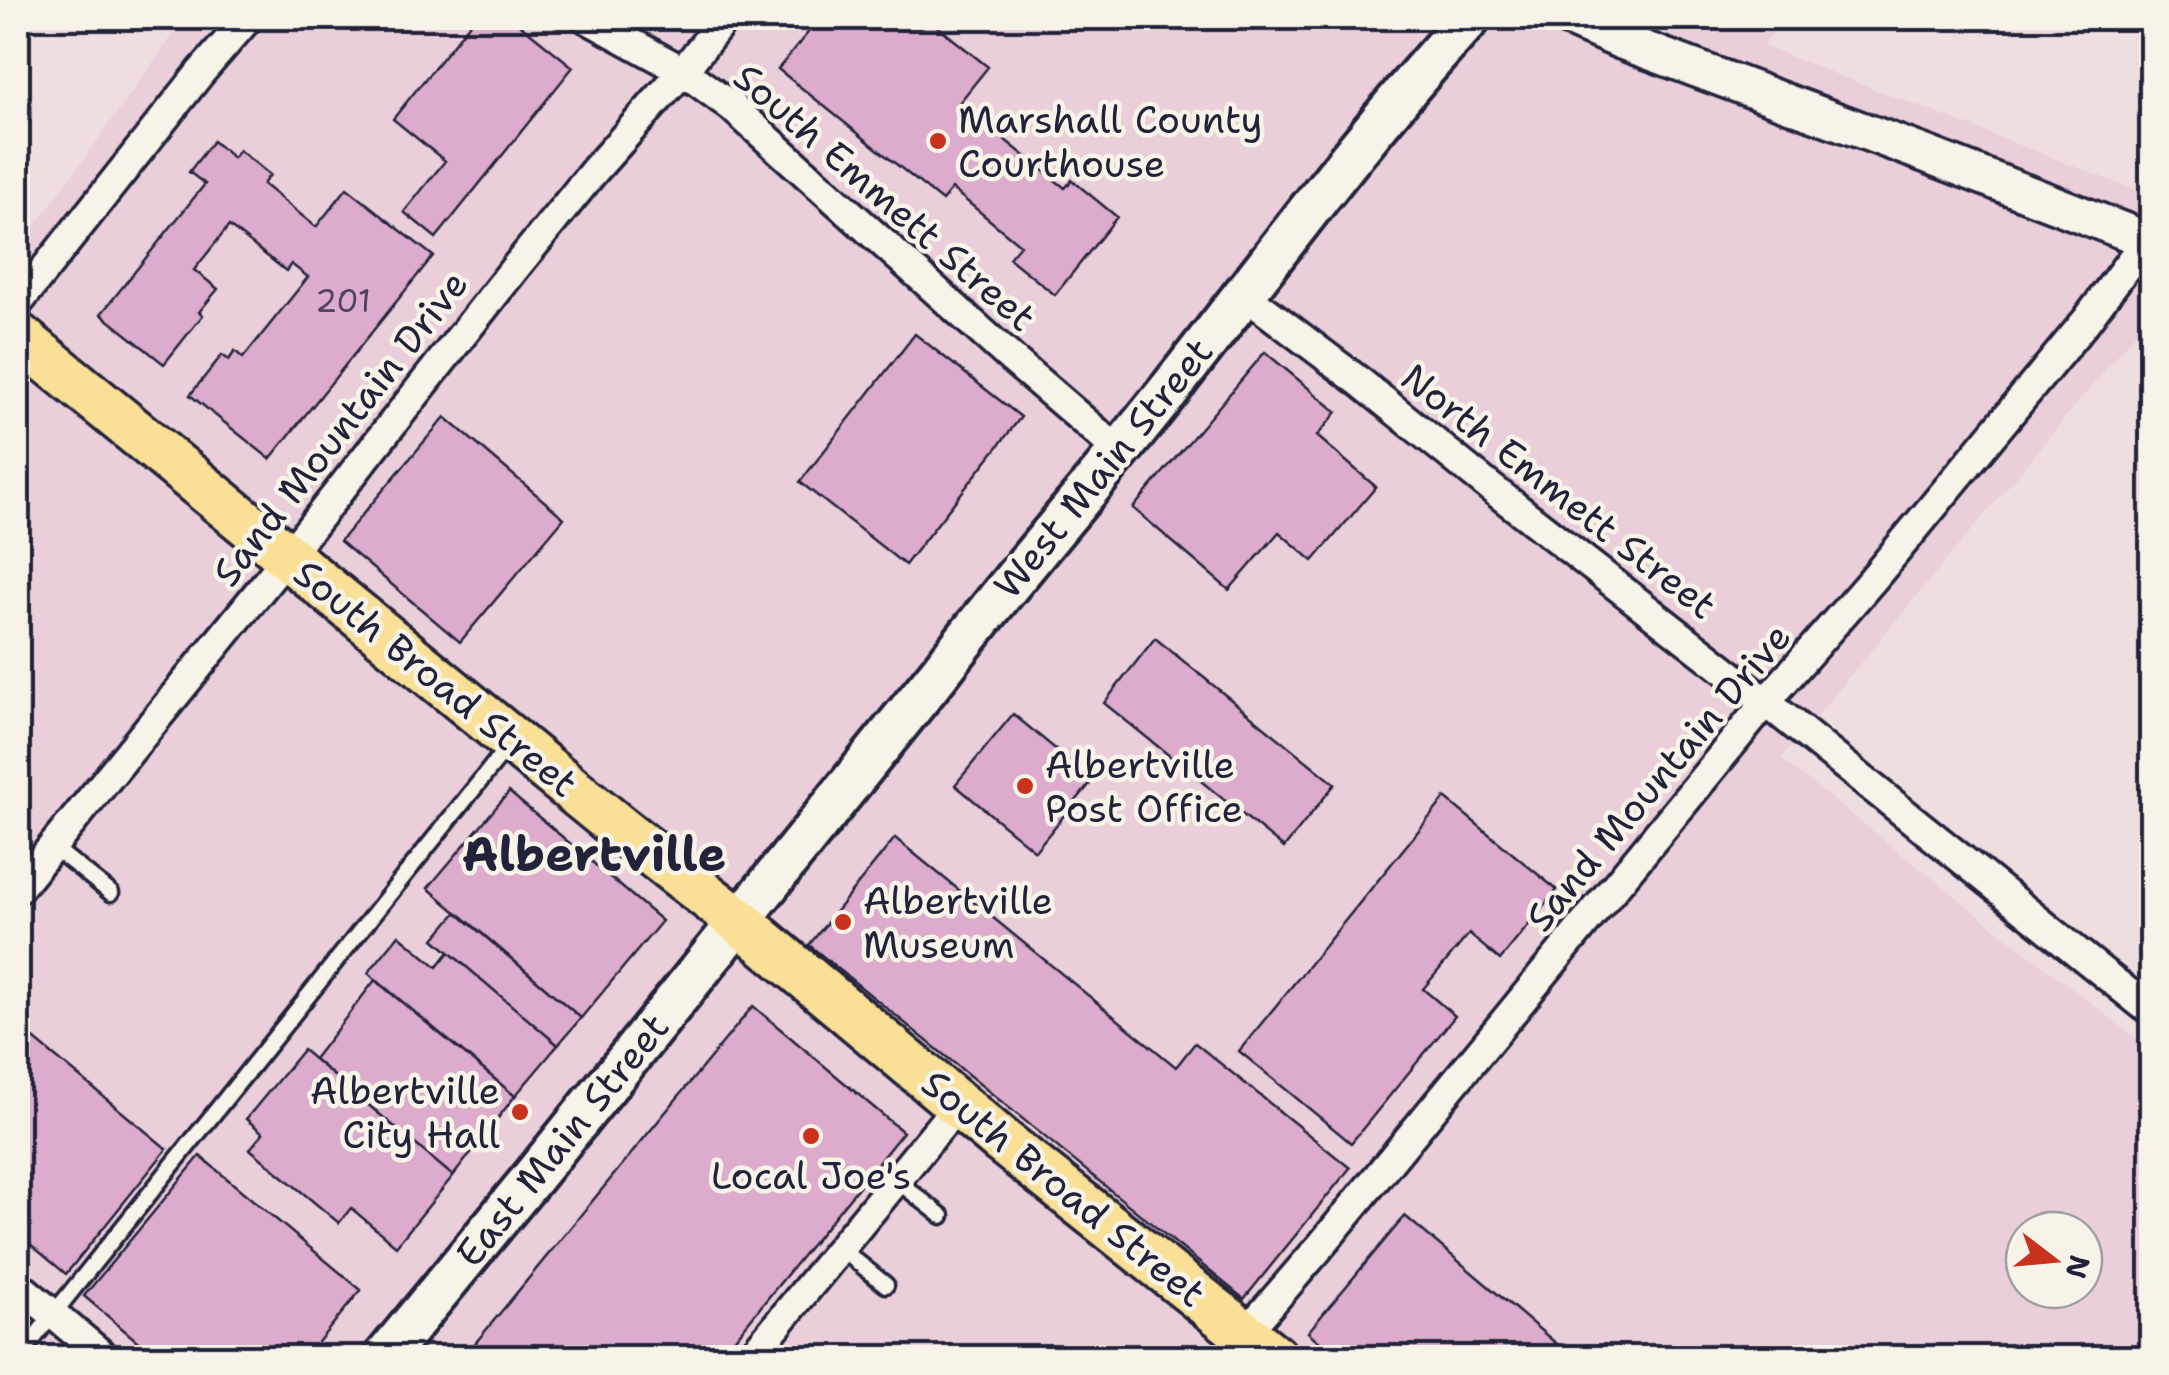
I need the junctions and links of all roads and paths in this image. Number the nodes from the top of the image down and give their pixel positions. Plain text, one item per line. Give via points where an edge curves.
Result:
1 (248, 18) edge
2 (586, 18) edge
3 (725, 18) edge
4 (1470, 18) edge
5 (1568, 18) edge
6 (683, 71) junction
7 (2149, 241) edge
8 (1245, 294) junction
9 (18, 303) edge
10 (18, 336) edge
11 (1120, 452) junction
12 (288, 556) junction
13 (1766, 702) junction
14 (512, 740) junction
15 (53, 846) junction
16 (18, 888) edge
17 (111, 893) dead end
18 (738, 921) junction
19 (2152, 1012) edge
20 (958, 1105) junction
21 (896, 1180) junction
22 (942, 1216) dead end
23 (840, 1248) junction
24 (18, 1284) edge
25 (886, 1285) dead end
26 (54, 1314) junction
27 (1248, 1349) edge
28 (18, 1358) edge
29 (106, 1358) edge
30 (384, 1358) edge
31 (750, 1358) edge

1 - 9 street
2 - 6 street, South Emmett Street
3 - 6 street, Sand Mountain Drive
4 - 8 main road, West Main Street
5 - 7 street
6 - 11 street, South Emmett Street
6 - 12 street, Sand Mountain Drive via 594,171
7 - 13 street, Sand Mountain Drive
8 - 11 main road, West Main Street
8 - 13 street, North Emmett Street
10 - 12 main road, South Broad Street
11 - 18 main road, West Main Street
12 - 14 main road, South Broad Street
12 - 15 street, Sand Mountain Drive
13 - 19 street, North Emmett Street
13 - 27 street, Sand Mountain Drive via 1320,1248
14 - 18 main road, South Broad Street
14 - 26 lane
15 - 16 street, Sand Mountain Drive
15 - 17 lane
18 - 20 main road, South Broad Street
18 - 30 main road, East Main Street
20 - 21 street
20 - 27 main road, South Broad Street
21 - 22 lane
21 - 23 street
23 - 25 lane
23 - 31 street
24 - 26 street
26 - 28 lane
26 - 29 street

